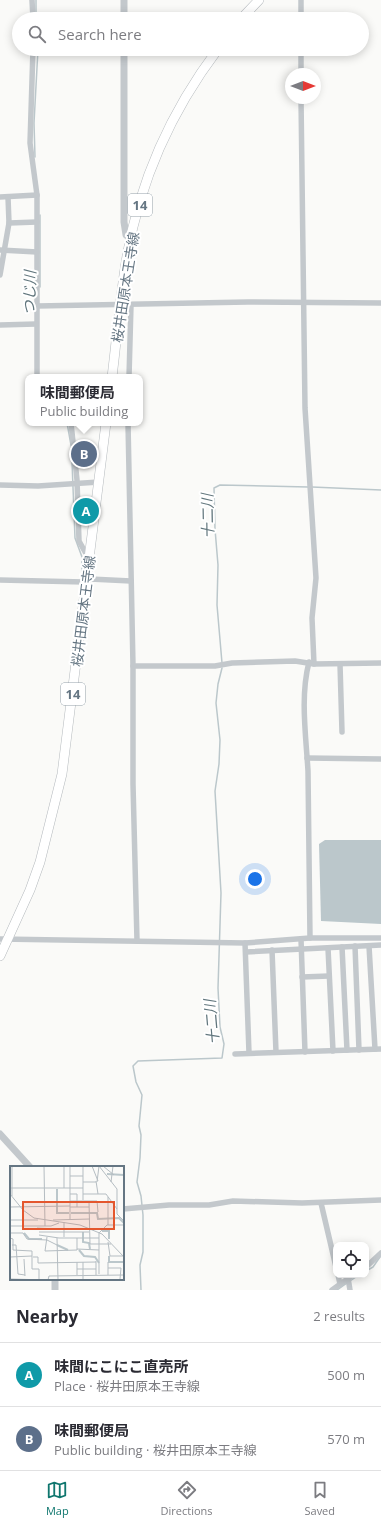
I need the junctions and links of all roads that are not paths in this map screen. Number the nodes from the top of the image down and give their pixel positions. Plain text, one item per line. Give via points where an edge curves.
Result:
1 (32, 0) edge
2 (124, 0) edge
3 (259, 0) edge
4 (301, 0) edge
5 (33, 12) edge
6 (124, 12) edge
7 (248, 12) edge
8 (301, 12) edge
9 (33, 56) edge
10 (124, 56) edge
11 (213, 56) edge
12 (301, 56) edge
13 (301, 68) edge
14 (301, 104) edge
15 (37, 195) junction
16 (0, 197) edge
17 (8, 197) junction
18 (37, 222) junction
19 (9, 223) junction
20 (131, 239) junction
21 (2, 251) edge
22 (37, 252) junction
23 (0, 275) edge
24 (304, 302) junction
25 (381, 303) edge
26 (121, 305) junction
27 (131, 305) junction
28 (37, 306) junction
29 (36, 324) junction
30 (0, 325) edge
31 (37, 374) edge
32 (112, 374) edge
33 (129, 374) edge
34 (71, 426) edge
35 (106, 426) edge
36 (128, 426) edge
37 (99, 482) junction
38 (77, 483) junction
39 (0, 485) edge
40 (90, 560) junction
41 (0, 580) edge
42 (87, 581) junction
43 (131, 582) junction
44 (311, 663) junction
45 (381, 663) edge
46 (340, 664) junction
47 (134, 666) junction
48 (342, 732) dead end
49 (307, 758) junction
50 (381, 759) edge
51 (310, 938) junction
52 (381, 938) edge
53 (4, 939) edge
54 (301, 939) junction
55 (136, 941) junction
56 (245, 943) junction
57 (381, 945) edge
58 (355, 946) junction
59 (370, 946) junction
60 (342, 947) junction
61 (328, 948) junction
62 (302, 949) junction
63 (272, 950) junction
64 (246, 952) junction
65 (0, 956) edge
66 (329, 976) junction
67 (302, 977) junction
68 (378, 1049) edge
69 (347, 1050) junction
70 (359, 1050) junction
71 (333, 1051) junction
72 (276, 1052) junction
73 (305, 1052) junction
74 (249, 1053) junction
75 (235, 1054) dead end
76 (0, 1134) edge
77 (29, 1166) edge
78 (381, 1200) edge
79 (321, 1203) junction
80 (124, 1208) edge
81 (381, 1252) edge
82 (333, 1254) edge
83 (369, 1264) edge
84 (339, 1278) edge
85 (349, 1278) edge
86 (351, 1278) edge
87 (340, 1284) junction
88 (332, 1290) edge
89 (350, 1290) edge

1 - 5 street
2 - 6 street
3 - 7 main road
4 - 8 street
9 - 15 street via 30,144
10 - 20 street via 124,222 126,235
11 - 20 main road, 桜井田原本王寺線 / 14 via 183,101 164,138 147,180
12 - 13 street
14 - 24 street
15 - 17 street
15 - 18 street
16 - 17 street
17 - 19 street
18 - 19 street
18 - 22 street
19 - 21 street
20 - 26 main road, 桜井田原本王寺線 / 14
21 - 22 street
21 - 23 street
22 - 28 street
24 - 25 street
24 - 27 street
24 - 44 street via 305,408 316,578
26 - 27 street
26 - 28 street
26 - 32 main road, 桜井田原本王寺線 / 14
27 - 33 street
28 - 29 street
29 - 30 street
29 - 31 street
34 - 38 street
35 - 37 main road, 桜井田原本王寺線 / 14
36 - 43 street
37 - 38 street
37 - 40 main road, 桜井田原本王寺線 / 14
38 - 39 street
38 - 40 street via 79,541
40 - 42 main road, 桜井田原本王寺線 / 14
41 - 42 street
42 - 43 street
42 - 53 main road, 桜井田原本王寺線 / 14 via 68,737 57,798 40,862
43 - 47 street
44 - 46 street
44 - 47 street
44 - 49 street via 304,713
45 - 46 street
46 - 48 street
47 - 55 street
49 - 50 street
49 - 51 street
51 - 52 street
51 - 54 street
53 - 55 street
53 - 65 main road, 桜井田原本王寺線 / 14
54 - 56 street
54 - 62 street
55 - 56 street
56 - 64 street
57 - 59 street
58 - 59 street
58 - 60 street
58 - 70 street
59 - 68 street
60 - 61 street
60 - 69 street
61 - 62 street
61 - 66 street
62 - 63 street
62 - 67 street
63 - 64 street
63 - 72 street
64 - 74 street
66 - 67 street
66 - 71 street
67 - 73 street
68 - 70 street
69 - 70 street
69 - 71 street
71 - 73 street
72 - 73 street
72 - 74 street
74 - 75 street
76 - 77 street
78 - 79 street
79 - 80 street via 233,1201 209,1205
79 - 82 street
81 - 83 street
84 - 87 street
85 - 87 street
86 - 89 street
87 - 88 street

